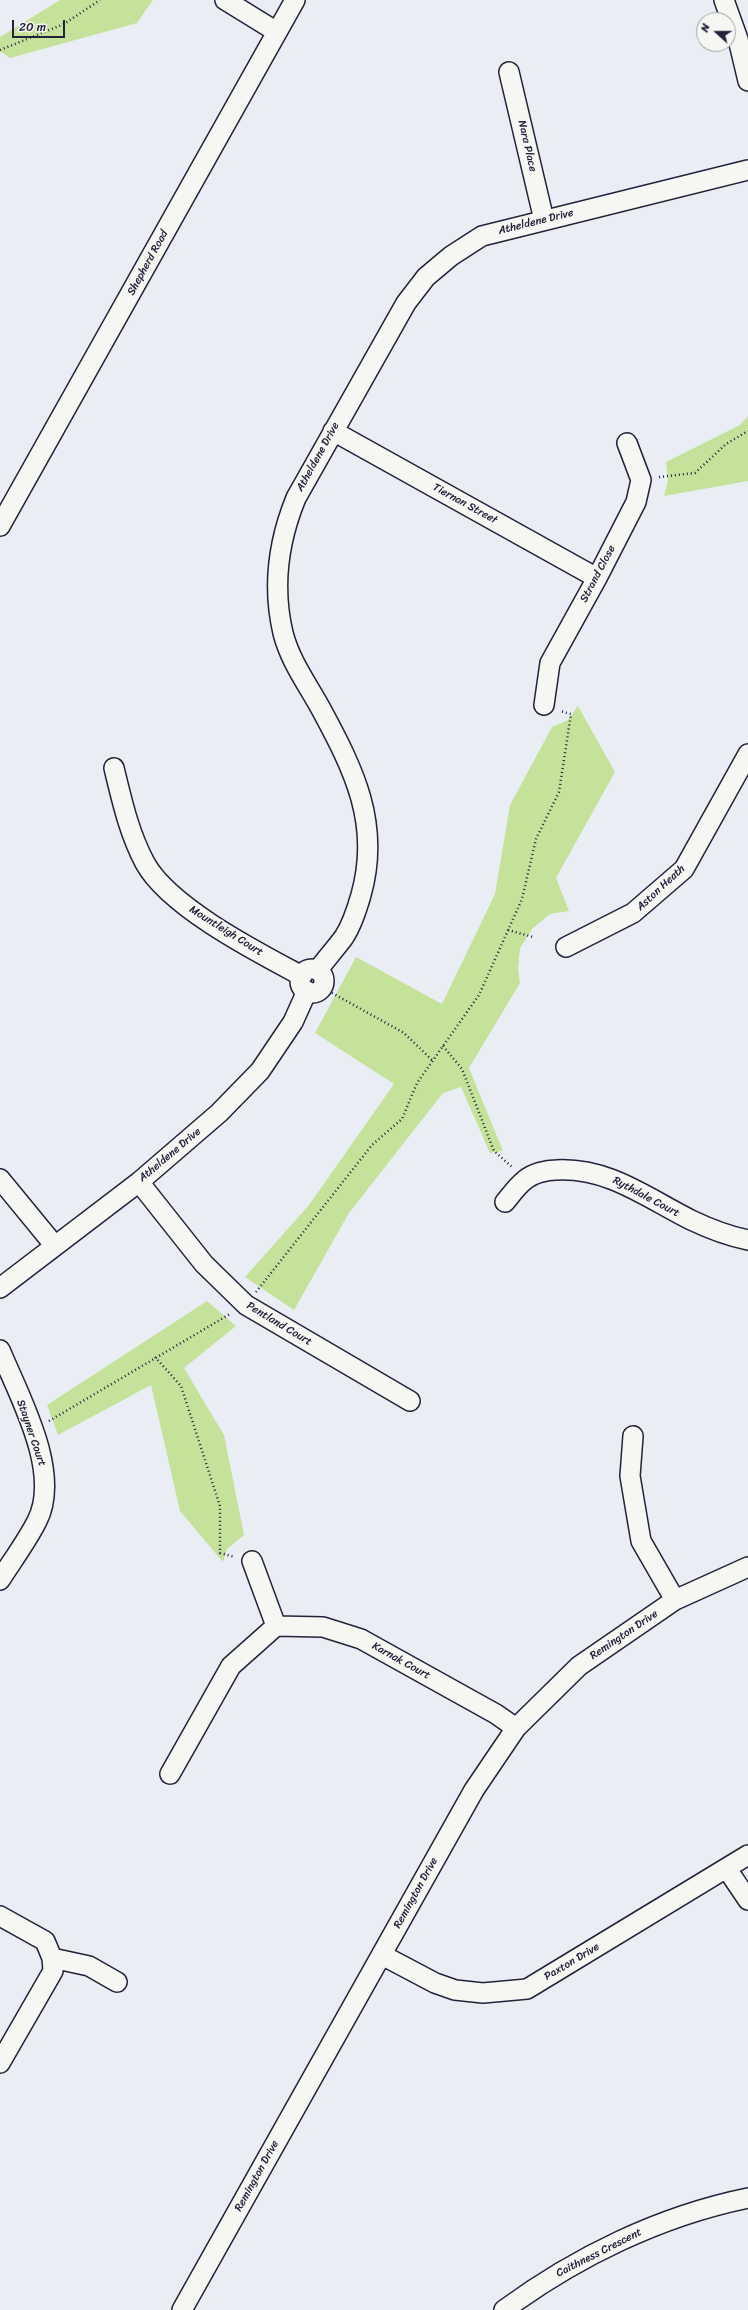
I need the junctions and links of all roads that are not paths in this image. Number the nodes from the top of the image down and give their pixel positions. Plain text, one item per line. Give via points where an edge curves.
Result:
1 (225, 0) edge
2 (296, 0) edge
3 (724, 0) edge
4 (277, 32) junction
5 (743, 38) edge
6 (509, 72) dead end
7 (748, 81) edge
8 (748, 170) edge
9 (544, 220) junction
10 (333, 431) junction
11 (627, 443) dead end
12 (0, 526) edge
13 (597, 578) junction
14 (544, 705) road end
15 (748, 754) edge
16 (114, 768) dead end
17 (566, 947) dead end
18 (309, 979) junction
19 (0, 1179) edge
20 (139, 1182) junction
21 (505, 1202) dead end
22 (748, 1240) edge
23 (55, 1246) junction
24 (0, 1288) edge
25 (0, 1350) edge
26 (410, 1401) dead end
27 (633, 1436) dead end
28 (252, 1561) road end
29 (748, 1566) edge
30 (0, 1580) edge
31 (675, 1600) junction
32 (276, 1626) junction
33 (516, 1728) junction
34 (170, 1774) dead end
35 (748, 1855) edge
36 (727, 1868) junction
37 (748, 1900) edge
38 (0, 1916) edge
39 (382, 1955) junction
40 (52, 1958) junction
41 (118, 1982) dead end
42 (0, 2063) edge
43 (748, 2198) edge
44 (182, 2310) edge
45 (504, 2310) edge

1 - 4 street
2 - 4 street, Shepherd Road
3 - 5 street
4 - 12 street, Shepherd Road
5 - 7 street
6 - 9 street, Nara Place
8 - 9 street, Atheldene Drive
9 - 10 street, Atheldene Drive via 482,236 451,256 426,277 406,303
10 - 13 street, Tiernan Street
10 - 18 street, Atheldene Drive via 296,498 287,520 277,575 278,606 284,635 294,662 353,770 366,818 369,850 358,906 344,936
11 - 13 street, Strand Close via 641,480 636,502
13 - 14 street, Strand Close via 550,663
15 - 17 street, Aston Heath via 684,869 633,913
16 - 18 street, Mountleigh Court via 129,830 146,865 170,892 199,917
18 - 20 street, Atheldene Drive via 293,1022 260,1071 219,1113
19 - 23 street
20 - 23 street, Atheldene Drive
20 - 26 street, Pentland Court via 204,1264 246,1305
21 - 22 street, Rythdale Court via 526,1179 547,1170 571,1169 592,1172 614,1178 722,1234
23 - 24 street, Atheldene Drive
25 - 30 street, Stayner Court via 44,1463 46,1492 38,1520
27 - 31 street via 630,1476 641,1541
28 - 32 street
29 - 31 street, Remington Drive
31 - 33 street, Remington Drive via 579,1666
32 - 33 street, Karnak Court via 323,1627 361,1639
32 - 34 street via 231,1666
33 - 39 street, Remington Drive via 474,1790
35 - 36 street, Paxton Drive
36 - 37 street
36 - 39 street, Paxton Drive via 527,1989 483,1993 455,1990 435,1983
38 - 40 street via 46,1941
39 - 44 street, Remington Drive
40 - 41 street via 89,1966
40 - 42 street via 53,1971
43 - 45 street, Caithness Crescent via 677,2218 610,2246 548,2279

